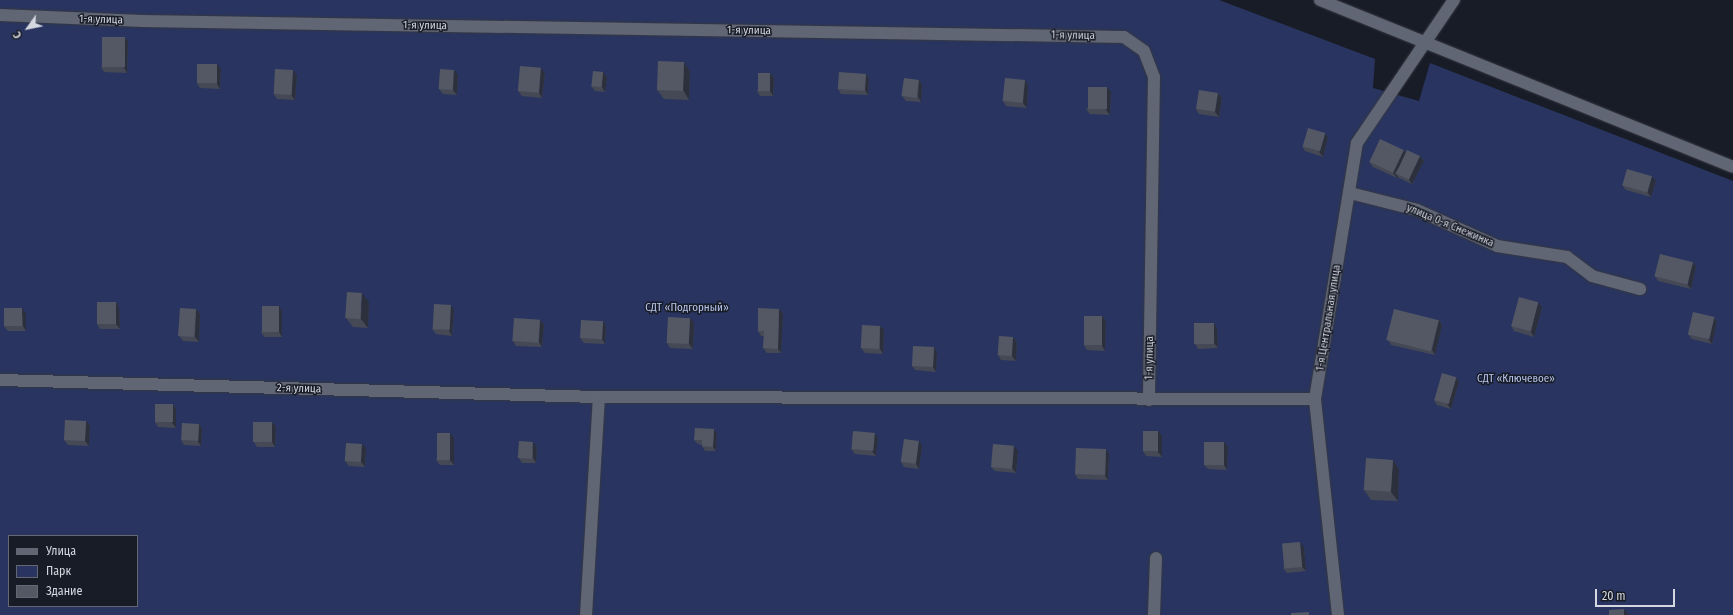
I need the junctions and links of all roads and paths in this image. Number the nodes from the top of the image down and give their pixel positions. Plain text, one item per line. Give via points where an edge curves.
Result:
1 (1320, 0) edge
2 (1454, 0) edge
3 (0, 15) edge
4 (1426, 42) junction
5 (1733, 167) edge
6 (1350, 193) junction
7 (1640, 289) dead end
8 (0, 380) edge
9 (599, 397) junction
10 (1316, 399) junction
11 (1149, 400) junction
12 (1156, 558) dead end
13 (586, 615) edge
14 (1154, 615) edge
15 (1338, 615) edge

1 - 4 street
2 - 4 street, 1-я Центральная улица
3 - 11 street, 1-я улица via 143,21 1124,37 1144,51 1154,77
4 - 5 street
4 - 6 street, 1-я Центральная улица via 1357,144
6 - 7 street, улица 0-я Снежинка via 1417,210 1497,246 1567,257 1592,276
6 - 10 street, 1-я Центральная улица
8 - 9 street, 2-я улица
9 - 11 street, 2-я улица
9 - 13 street
10 - 11 street, 2-я улица
10 - 15 street, 1-я Центральная улица
12 - 14 street

